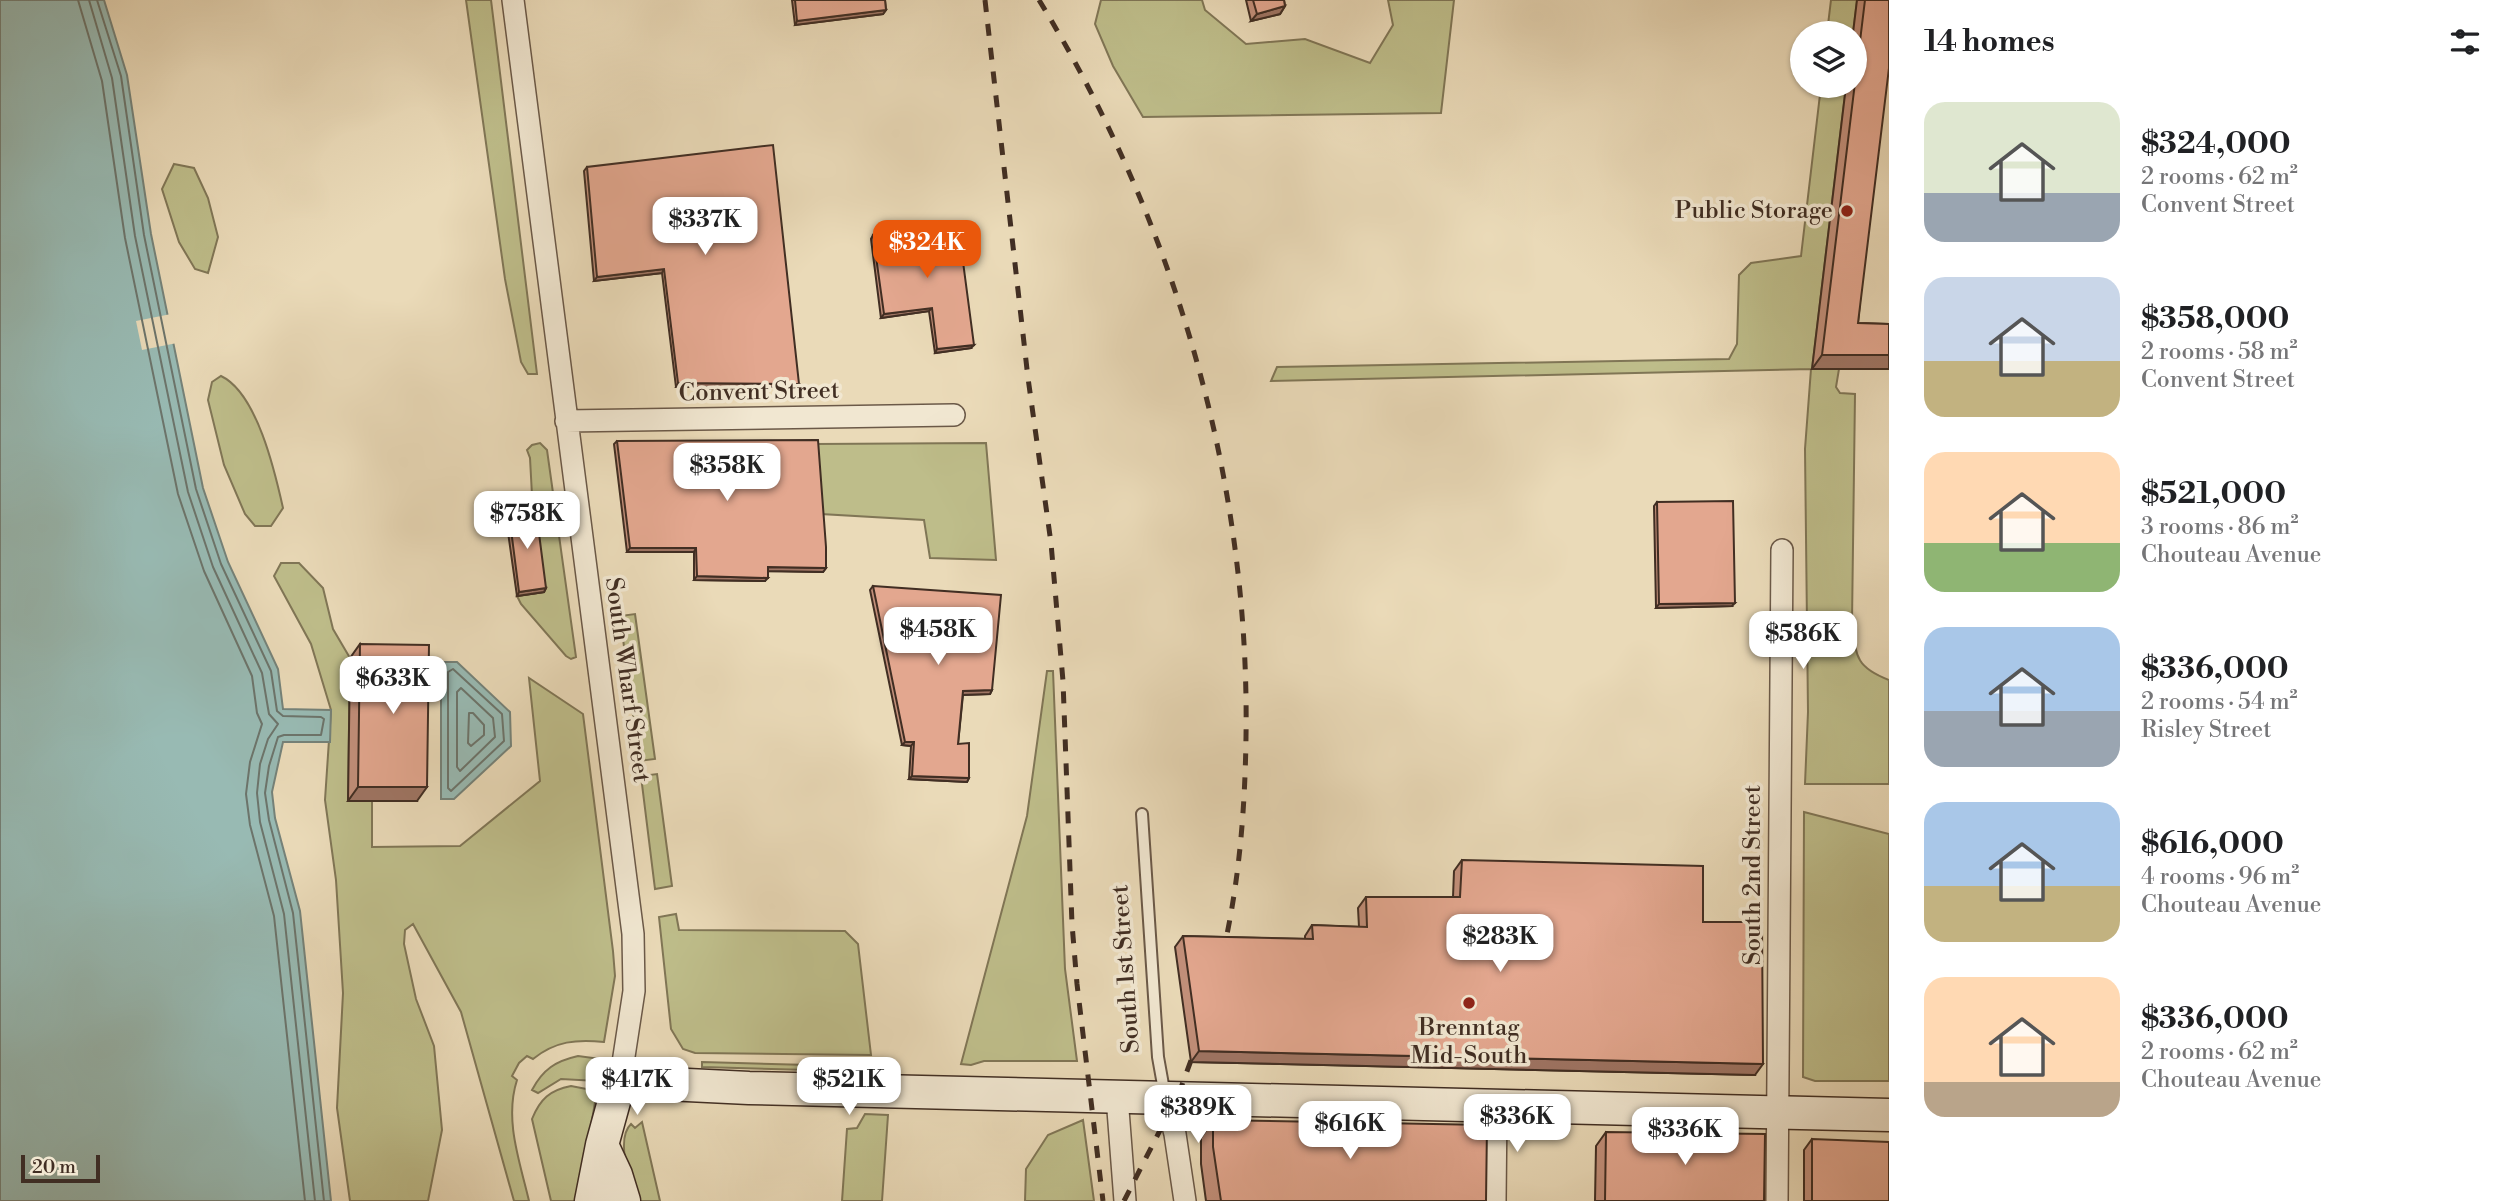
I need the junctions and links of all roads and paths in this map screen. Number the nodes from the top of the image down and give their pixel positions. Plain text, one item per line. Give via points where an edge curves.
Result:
1 (513, 0) edge
2 (954, 415) dead end
3 (566, 421) junction
4 (1782, 550) dead end
5 (1142, 814) dead end
6 (621, 1076) junction
7 (1117, 1097) junction
8 (1166, 1099) junction
9 (1496, 1106) junction
10 (1778, 1112) junction
11 (1889, 1115) edge
12 (602, 1145) junction
13 (591, 1201) edge
14 (624, 1201) edge
15 (1125, 1201) edge
16 (1185, 1201) edge
17 (1495, 1201) edge
18 (1777, 1201) edge

1 - 3 street, South Wharf Street
2 - 3 street, Convent Street
3 - 6 street, South Wharf Street via 633,934 634,991
4 - 10 street, South 2nd Street
5 - 8 lane, South 1st Street via 1158,1057
6 - 7 street via 692,1086
6 - 12 street
7 - 8 street
7 - 15 street
8 - 9 street
8 - 16 street, South 1st Street
9 - 10 street
9 - 17 street
10 - 11 street
10 - 18 street, South 2nd Street
12 - 13 street
12 - 14 street

